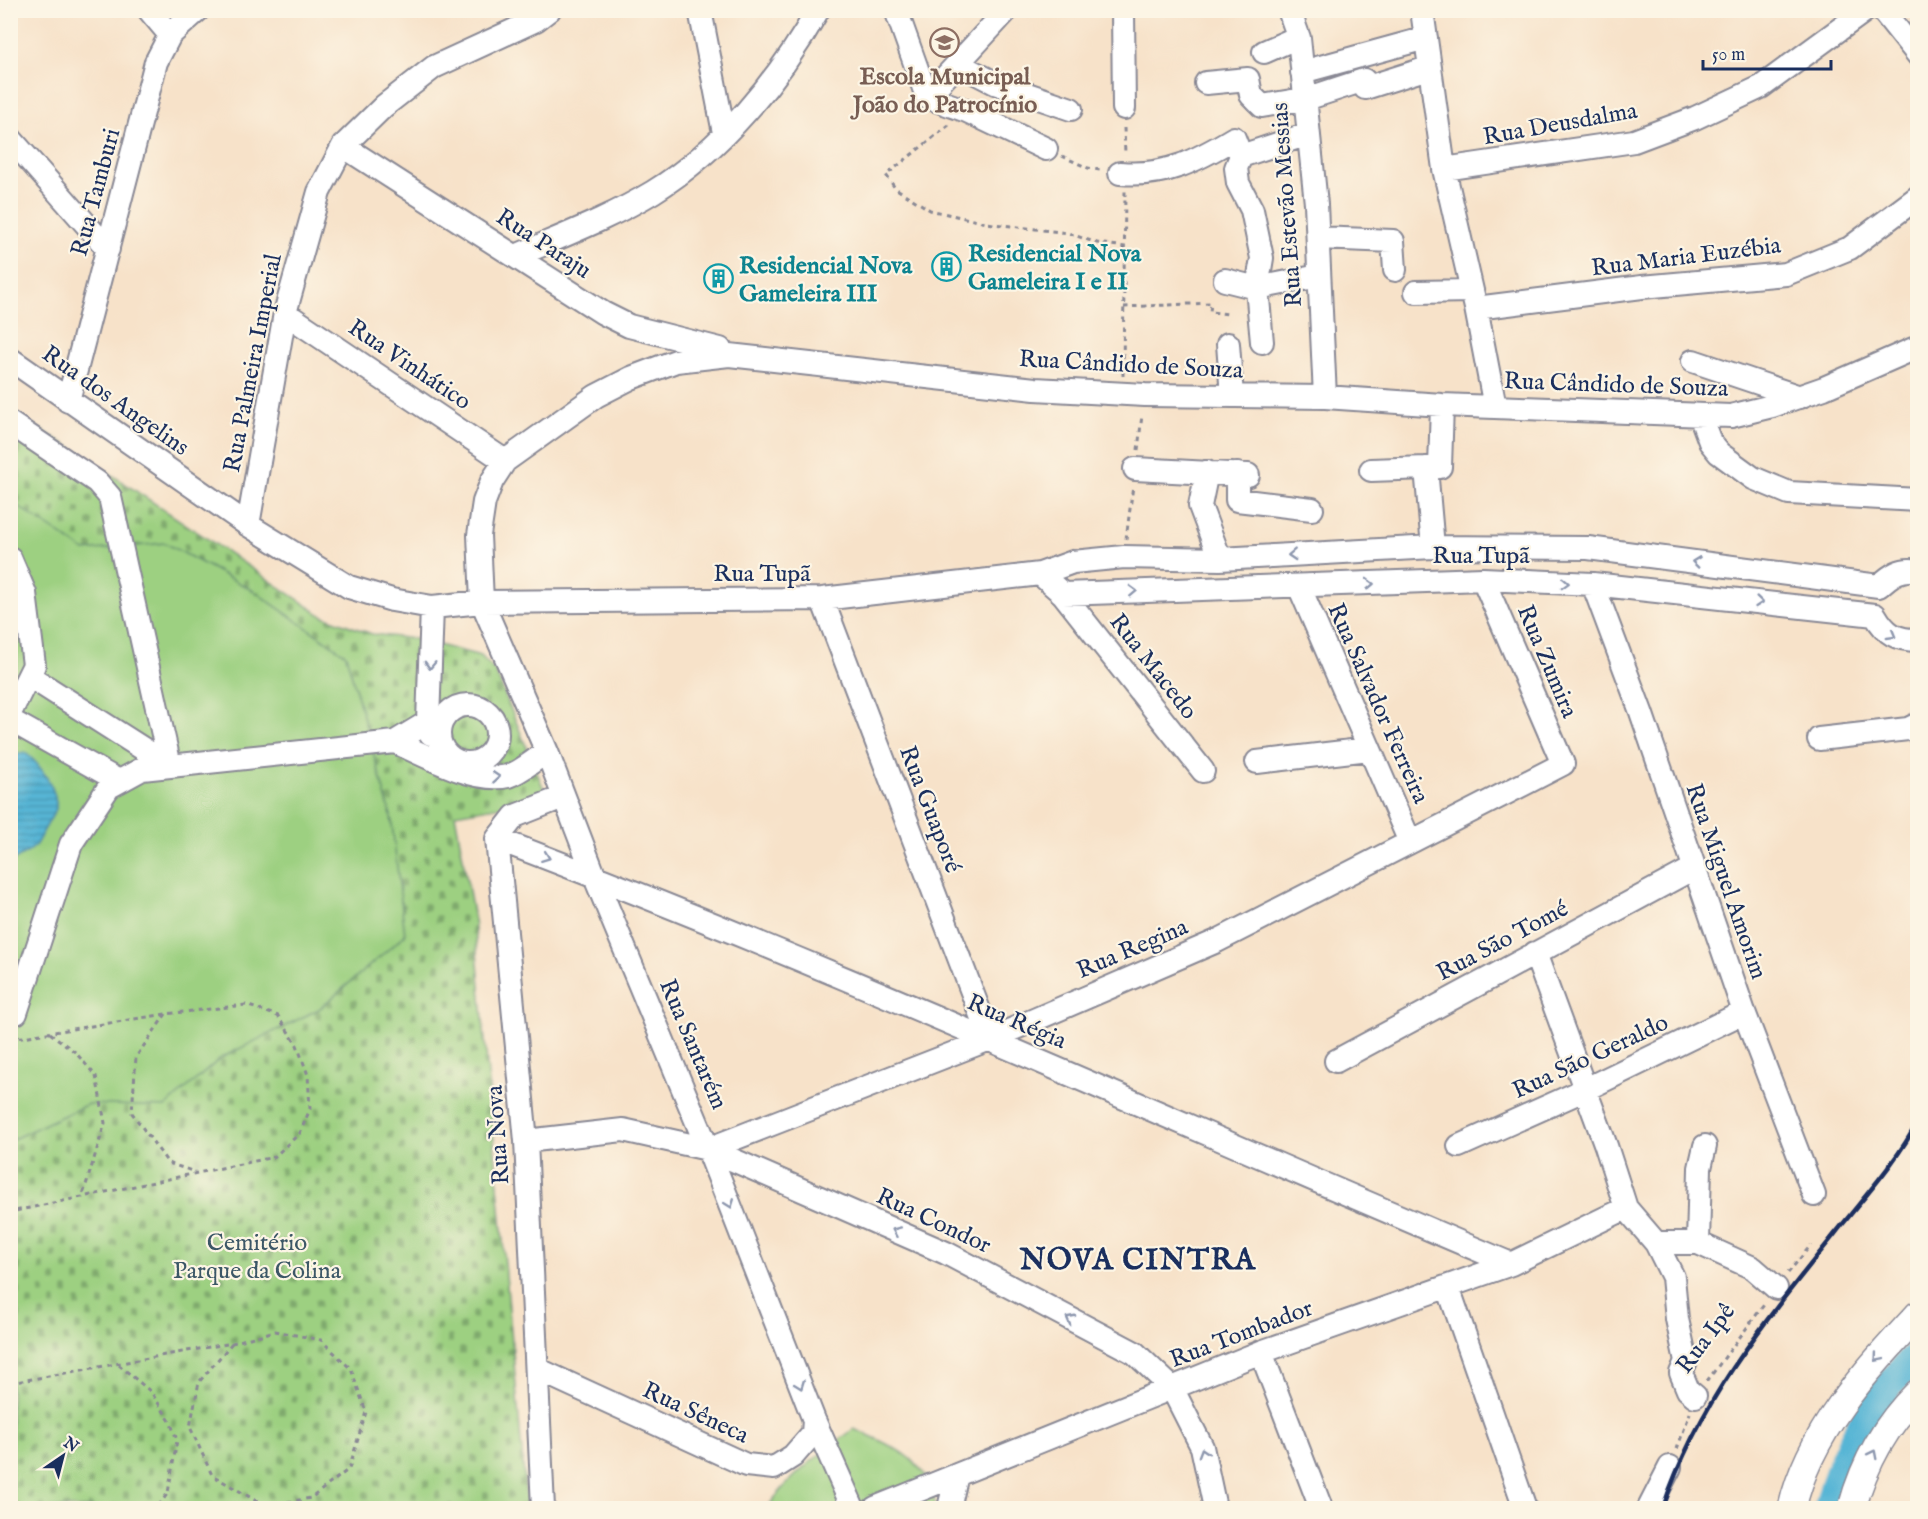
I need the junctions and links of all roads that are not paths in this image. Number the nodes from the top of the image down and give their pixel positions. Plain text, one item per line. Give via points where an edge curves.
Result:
1 (149, 10) edge
2 (198, 10) edge
3 (700, 10) edge
4 (818, 10) edge
5 (896, 10) edge
6 (1008, 10) edge
7 (1123, 10) edge
8 (1422, 10) edge
9 (1866, 10) edge
10 (1882, 10) edge
11 (1292, 12) edge
12 (536, 14) edge
13 (170, 35) junction
14 (1298, 37) junction
15 (1426, 38) junction
16 (1264, 52) dead end
17 (1917, 55) edge
18 (960, 65) junction
19 (1428, 68) junction
20 (1302, 72) junction
21 (1206, 83) dead end
22 (927, 97) junction
23 (1305, 99) junction
24 (1124, 108) road end
25 (1071, 110) dead end
26 (723, 133) junction
27 (1308, 134) junction
28 (10, 138) edge
29 (343, 146) junction
30 (1046, 148) road end
31 (1241, 156) junction
32 (1444, 169) junction
33 (1123, 173) road end
34 (1917, 197) edge
35 (1318, 238) junction
36 (108, 249) junction
37 (516, 256) junction
38 (1395, 270) dead end
39 (1319, 276) junction
40 (1225, 280) dead end
41 (1257, 288) junction
42 (1416, 292) dead end
43 (1474, 300) junction
44 (285, 313) junction
45 (1262, 342) dead end
46 (1228, 344) dead end
47 (1917, 347) edge
48 (729, 355) junction
49 (10, 359) edge
50 (1693, 361) dead end
51 (1232, 396) junction
52 (1325, 397) junction
53 (1800, 397) junction
54 (68, 401) junction
55 (1442, 405) junction
56 (1494, 407) junction
57 (1700, 415) junction
58 (10, 423) edge
59 (505, 461) junction
60 (1426, 468) junction
61 (1135, 469) dead end
62 (1371, 470) dead end
63 (1207, 472) junction
64 (1917, 500) edge
65 (1312, 510) dead end
66 (248, 525) junction
67 (1433, 547) junction
68 (10, 558) edge
69 (1220, 559) junction
70 (1917, 571) edge
71 (1040, 574) junction
72 (1483, 579) junction
73 (1593, 584) junction
74 (1299, 586) junction
75 (1063, 594) junction
76 (822, 599) junction
77 (482, 602) junction
78 (432, 607) junction
79 (1917, 640) edge
80 (29, 676) junction
81 (10, 713) edge
82 (10, 720) edge
83 (436, 720) junction
84 (1917, 724) edge
85 (1819, 739) dead end
86 (395, 742) junction
87 (1369, 749) junction
88 (547, 752) junction
89 (445, 760) junction
90 (1257, 762) dead end
91 (1563, 764) joint
92 (170, 766) junction
93 (1203, 771) dead end
94 (119, 781) junction
95 (563, 797) junction
96 (497, 838) junction
97 (1410, 842) junction
98 (1694, 868) junction
99 (594, 875) junction
100 (1535, 953) junction
101 (1744, 1012) junction
102 (16, 1013) dead end
103 (990, 1039) junction
104 (1336, 1061) dead end
105 (1584, 1090) junction
106 (526, 1141) junction
107 (1459, 1146) dead end
108 (1706, 1146) dead end
109 (708, 1149) junction
110 (1814, 1195) dead end
111 (1626, 1208) junction
112 (1656, 1243) junction
113 (1698, 1243) junction
114 (1511, 1264) junction
115 (1448, 1287) junction
116 (1776, 1288) road end
117 (1917, 1315) edge
118 (1261, 1352) junction
119 (537, 1369) junction
120 (1172, 1388) junction
121 (1917, 1393) edge
122 (1695, 1396) road end
123 (814, 1420) junction
124 (1670, 1467) road end
125 (957, 1475) junction
126 (543, 1509) edge
127 (853, 1509) edge
128 (875, 1509) edge
129 (949, 1509) edge
130 (1215, 1509) edge
131 (1321, 1509) edge
132 (1525, 1509) edge
133 (1649, 1509) edge
134 (1792, 1509) edge
135 (1852, 1509) edge

1 - 13 street
2 - 13 street, Rua Tamburi
3 - 26 street
4 - 26 street via 768,89
5 - 22 street
6 - 18 street
7 - 24 street
8 - 15 street
9 - 32 street, Rua Deusdalma via 1761,87 1634,141
10 - 17 street
11 - 14 street, Rua Estevão Messias
12 - 29 street, Rua Palmeira Imperial via 434,67 384,106
13 - 36 street, Rua Tamburi via 156,62
14 - 16 street
14 - 20 street, Rua Estevão Messias
15 - 19 street
15 - 20 street
18 - 22 street
18 - 25 street via 995,83
19 - 23 street via 1365,88 1364,80
19 - 32 street
20 - 23 street, Rua Estevão Messias
21 - 23 street via 1248,79 1251,95 1262,106
22 - 30 street
23 - 27 street, Rua Estevão Messias
26 - 37 street via 692,165 653,191 612,214
27 - 31 street
27 - 35 street, Rua Estevão Messias
28 - 36 street
29 - 37 street, Rua Paraju
29 - 44 street, Rua Palmeira Imperial via 319,192
31 - 33 street via 1234,138 1194,162 1140,175
31 - 41 street via 1236,168 1238,183 1252,210 1262,258
32 - 43 street
34 - 43 street, Rua Maria Euzébia via 1850,248 1786,274
35 - 38 street via 1393,241
35 - 39 street, Rua Estevão Messias
36 - 54 street, Rua Tamburi
37 - 48 street, Rua Paraju via 629,326 718,348
39 - 41 street
39 - 52 street, Rua Estevão Messias
40 - 41 street
41 - 45 street
42 - 43 street, Rua Maria Euzébia
43 - 56 street
44 - 59 street, Rua Vinhático
44 - 66 street, Rua Palmeira Imperial
46 - 51 street
47 - 53 street, Rua Cândido de Souza
48 - 51 street, Rua Cândido de Souza via 1035,389
48 - 59 street, Rua Cândido de Souza via 676,362 631,378 596,396
49 - 54 street, Rua dos Angelins
50 - 53 street
51 - 52 street, Rua Cândido de Souza
52 - 55 street, Rua Cândido de Souza
53 - 57 street, Rua Cândido de Souza via 1731,416
54 - 66 street, Rua dos Angelins
55 - 56 street, Rua Cândido de Souza
55 - 60 street via 1440,467
56 - 57 street, Rua Cândido de Souza
57 - 64 street via 1710,442 1719,453 1753,478 1789,493
58 - 92 street via 97,482 110,497
59 - 77 street, Rua Cândido de Souza via 484,502 479,536
60 - 62 street
60 - 67 street
61 - 63 street
63 - 65 street via 1243,474 1237,500
63 - 69 street via 1200,506
66 - 78 street, Rua dos Angelins via 349,587
67 -> 69 street, Rua Tupã
70 -> 67 street, Rua Tupã via 1908,569 1892,574 1879,586 1588,548
68 - 80 street via 25,593 34,665
69 - 71 street, Rua Tupã via 1124,557 1073,562
71 - 75 street
71 - 76 street, Rua Tupã
72 -> 73 street, Rua Tupã
74 -> 72 street, Rua Tupã
72 - 91 street, Rua Zumira
73 -> 79 street, Rua Tupã via 1875,615 1884,630 1899,640
73 - 98 street, Rua Miguel Amorim
75 -> 74 street, Rua Tupã
74 - 87 street, Rua Salvador Ferreira
75 - 93 street, Rua Macedo
76 - 77 street, Rua Tupã
76 - 103 street, Rua Guaporé
77 - 78 street, Rua dos Angelins
77 - 88 street, Rua Santarém
78 -> 83 street
80 - 81 street
80 - 92 street
82 - 94 street
83 - 86 street
83 - 89 street
83 - 89 street via 459,706 478,706 497,728 494,747 481,760
84 - 85 street via 1908,729
86 - 89 street
86 - 92 street
87 - 90 street
87 - 97 street, Rua Salvador Ferreira
89 -> 88 street via 490,779 510,775
88 - 95 street, Rua Santarém
91 - 97 street, Rua Regina
92 - 94 street via 142,769
94 - 102 street via 99,801 70,844
95 - 96 street via 515,816
95 - 99 street, Rua Santarém
96 -> 99 street, Rua Régia
96 - 106 street, Rua Nova
97 - 103 street, Rua Regina via 1217,941
98 - 100 street, Rua São Tomé
98 - 101 street, Rua Miguel Amorim
99 - 103 street, Rua Régia
99 - 109 street, Rua Santarém
100 - 104 street, Rua São Tomé
100 - 105 street
101 - 105 street, Rua São Geraldo
101 - 110 street, Rua Miguel Amorim
103 - 109 street, Rua Regina
103 - 114 street, Rua Régia
105 - 107 street, Rua São Geraldo
105 - 111 street
106 - 109 street, Rua Condor via 623,1130
106 - 119 street, Rua Nova
108 - 113 street via 1700,1168
120 -> 109 street, Rua Condor via 1135,1353 946,1253
109 -> 123 street, Rua Santarém
111 - 112 street
111 - 114 street, Rua Tombador
112 - 113 street
112 - 122 street via 1673,1277 1686,1361 1681,1373
113 - 116 street via 1753,1268
114 - 115 street, Rua Tombador
115 - 118 street, Rua Tombador
115 - 132 street
117 -> 134 main road via 1837,1411 1807,1461
118 - 120 street, Rua Tombador
118 - 131 street
119 - 123 street, Rua Sêneca via 746,1465 774,1468 793,1456 813,1433
119 - 126 street, Rua Nova
120 - 125 street, Rua Tombador
130 -> 120 street, Rua Condor via 1202,1447
135 -> 121 main road via 1872,1454 1895,1415
123 - 127 street, Rua Santarém
124 - 133 street
125 - 128 street, Rua Tombador
125 - 129 street

